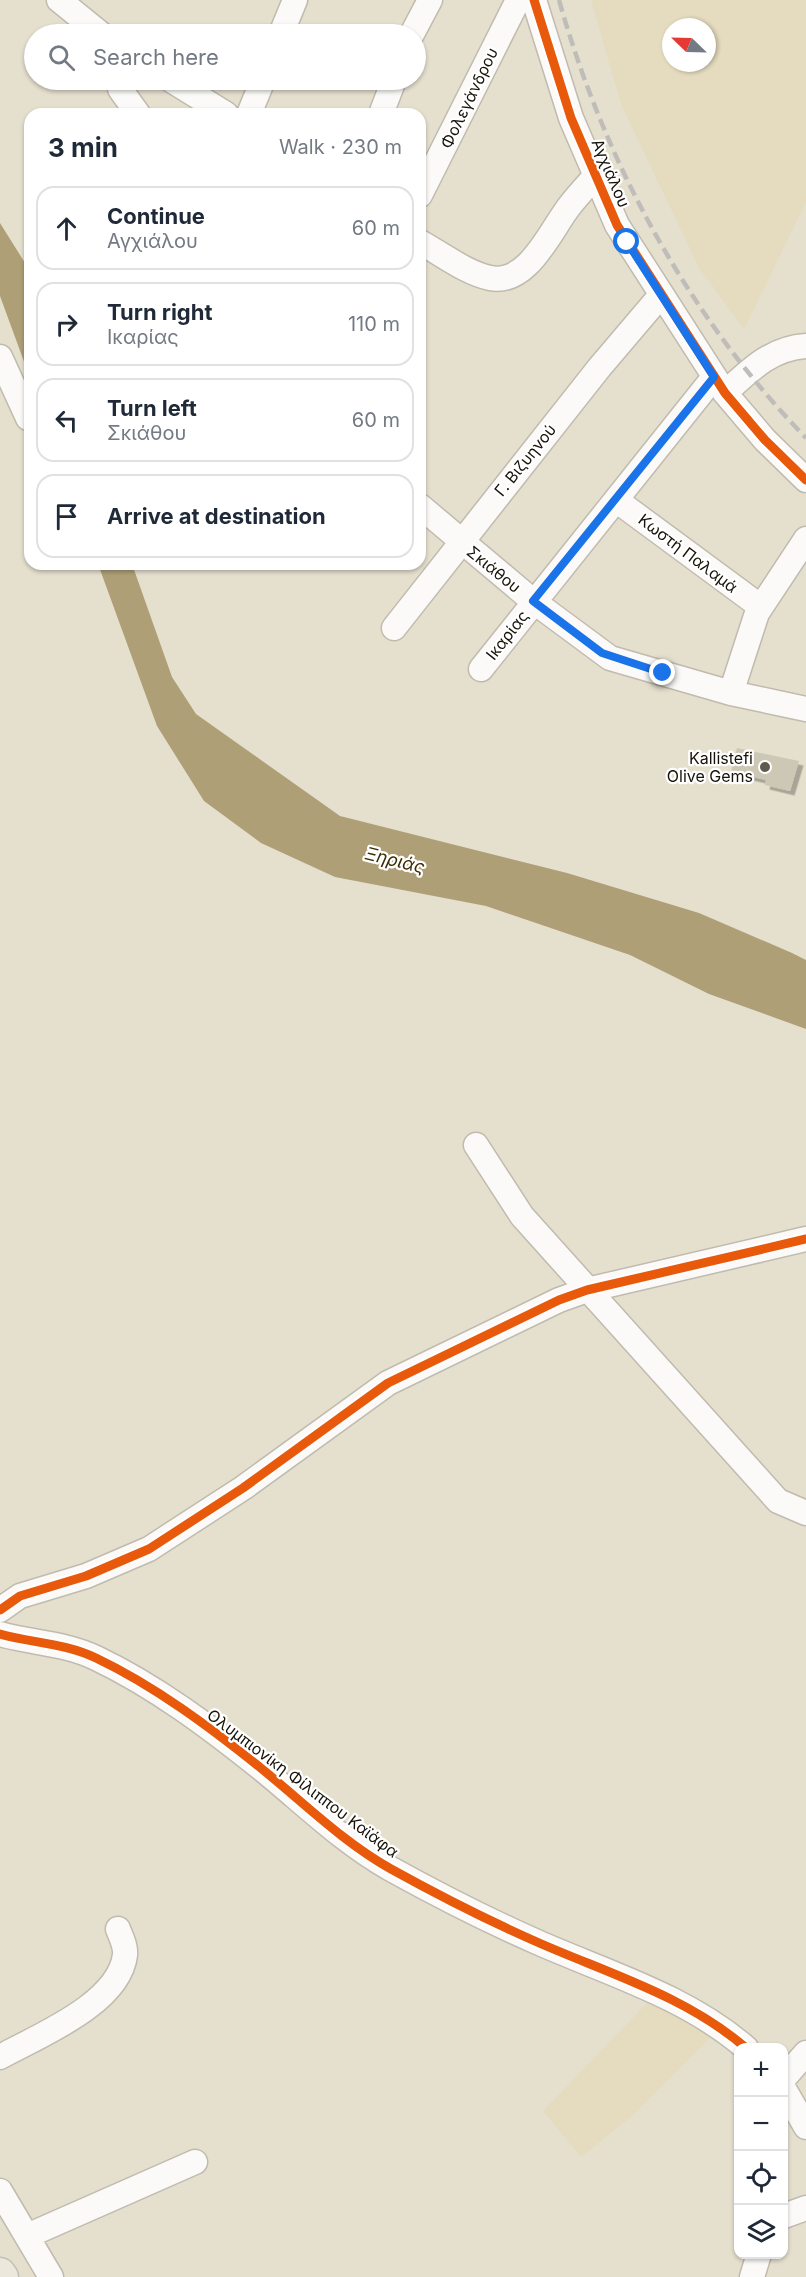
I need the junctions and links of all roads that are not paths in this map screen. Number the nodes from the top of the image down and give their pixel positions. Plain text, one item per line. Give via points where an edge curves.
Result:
1 (59, 0) edge
2 (295, 0) edge
3 (430, 0) edge
4 (518, 0) edge
5 (534, 0) edge
6 (89, 24) edge
7 (285, 24) edge
8 (417, 24) edge
9 (121, 90) edge
10 (187, 90) edge
11 (259, 90) edge
12 (390, 90) edge
13 (134, 108) edge
14 (216, 108) edge
15 (251, 108) edge
16 (383, 108) edge
17 (595, 176) junction
18 (426, 183) edge
19 (426, 245) edge
20 (661, 295) junction
21 (806, 346) edge
22 (0, 357) edge
23 (720, 385) junction
24 (24, 409) edge
25 (806, 480) edge
26 (616, 500) junction
27 (426, 512) edge
28 (806, 539) edge
29 (460, 542) junction
30 (533, 601) junction
31 (760, 607) junction
32 (394, 628) dead end
33 (481, 669) dead end
34 (731, 693) junction
35 (806, 709) edge
36 (476, 1145) dead end
37 (806, 1239) edge
38 (587, 1290) junction
39 (806, 1513) edge
40 (0, 1610) edge
41 (0, 1634) edge
42 (118, 1929) dead end
43 (739, 2043) edge
44 (806, 2053) edge
45 (0, 2057) edge
46 (788, 2073) edge
47 (788, 2097) edge
48 (806, 2127) edge
49 (195, 2162) dead end
50 (0, 2191) edge
51 (806, 2208) edge
52 (788, 2214) edge
53 (27, 2236) junction
54 (757, 2259) edge
55 (0, 2273) edge
56 (3, 2277) edge
57 (51, 2277) edge
58 (752, 2277) edge

1 - 6 street
2 - 7 street
3 - 8 street
4 - 18 street, Φολεγάνδρου
5 - 17 street, Αγχιάλου via 568,108
9 - 13 street
10 - 14 street
11 - 15 street
12 - 16 street
17 - 19 street via 533,257 510,277 494,279 481,275
17 - 20 street, Αγχιάλου via 617,225
20 - 23 street, Αγχιάλου
20 - 29 street, Γ. Βιζυηνού
21 - 23 street, Ικαρίας via 767,358
22 - 24 street
23 - 25 street, Αγχιάλου via 772,447
23 - 26 street, Ικαρίας
26 - 30 street, Ικαρίας
26 - 31 street, Κωστή Παλαμά
27 - 29 street, Σκιάθου
28 - 31 street
29 - 30 street, Σκιάθου
29 - 32 street, Γ. Βιζυηνού
30 - 33 street, Ικαρίας
30 - 34 street, Σκιάθου via 610,658
31 - 34 street
34 - 35 street, Σκιάθου
36 - 38 street via 522,1216
37 - 38 street
38 - 39 street via 778,1501
38 - 40 street via 397,1378 195,1521 149,1549 86,1576 20,1596
41 - 43 street, Ολυμπιονίκη Φίλιππου Καϊάφα via 73,1649 121,1671 204,1726 329,1826 390,1869 536,1942 670,2000
42 - 45 street via 125,1954 115,1982 63,2023
44 - 46 street
47 - 48 street
49 - 53 street
50 - 53 street
51 - 52 street
53 - 57 street
54 - 58 street
55 - 56 main road

